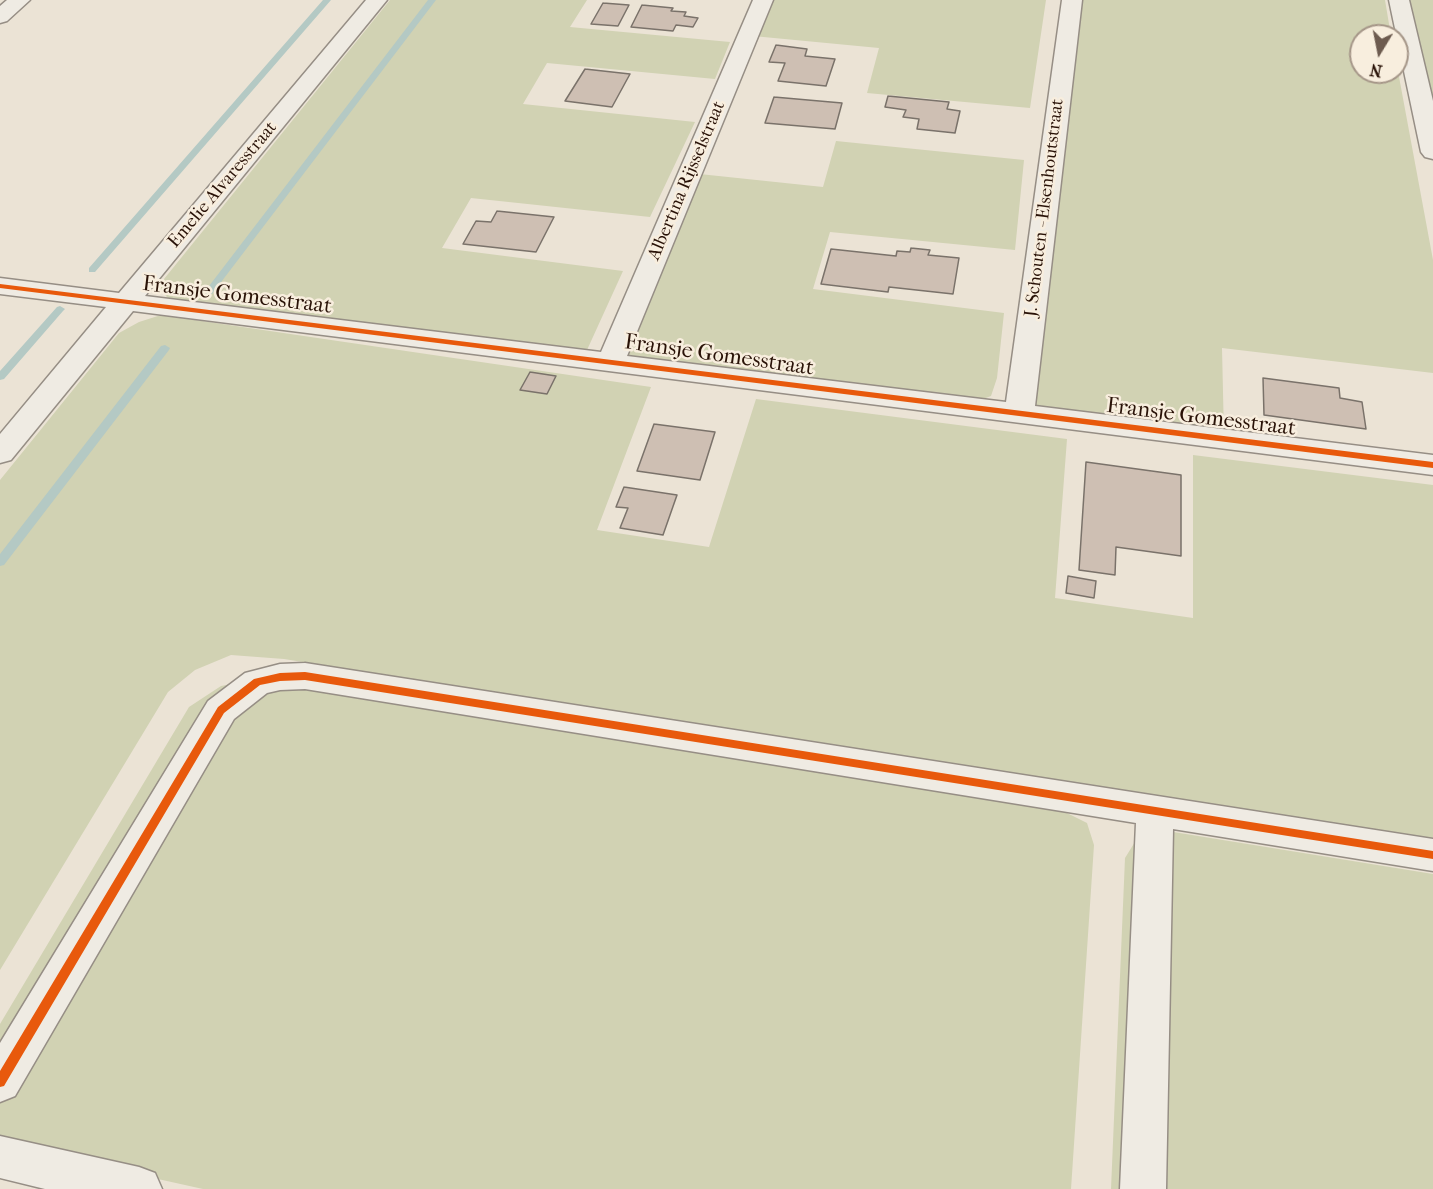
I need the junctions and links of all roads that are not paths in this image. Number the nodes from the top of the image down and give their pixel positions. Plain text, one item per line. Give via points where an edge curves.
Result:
1 (20, 0) edge
2 (377, 0) edge
3 (763, 0) edge
4 (1072, 0) edge
5 (1399, 0) edge
6 (0, 17) edge
7 (1433, 152) edge
8 (0, 286) edge
9 (126, 302) junction
10 (611, 361) junction
11 (1019, 415) junction
12 (0, 453) edge
13 (1433, 465) edge
14 (1155, 812) junction
15 (1433, 855) edge
16 (0, 1082) edge
17 (0, 1158) edge
18 (139, 1189) edge
19 (1143, 1189) edge

1 - 6 street
2 - 9 street, Emelie Alvaresstraat
3 - 10 street, Albertina Rijsselstraat
4 - 11 street, J. Schouten - Elsenhoutstraat
5 - 7 street
8 - 9 street, Fransje Gomesstraat
9 - 10 street, Fransje Gomesstraat
9 - 12 street, Emelie Alvaresstraat
10 - 11 street, Fransje Gomesstraat
11 - 13 street, Fransje Gomesstraat
14 - 15 street
14 - 16 street via 305,676 257,682 221,710
14 - 19 street
17 - 18 street

